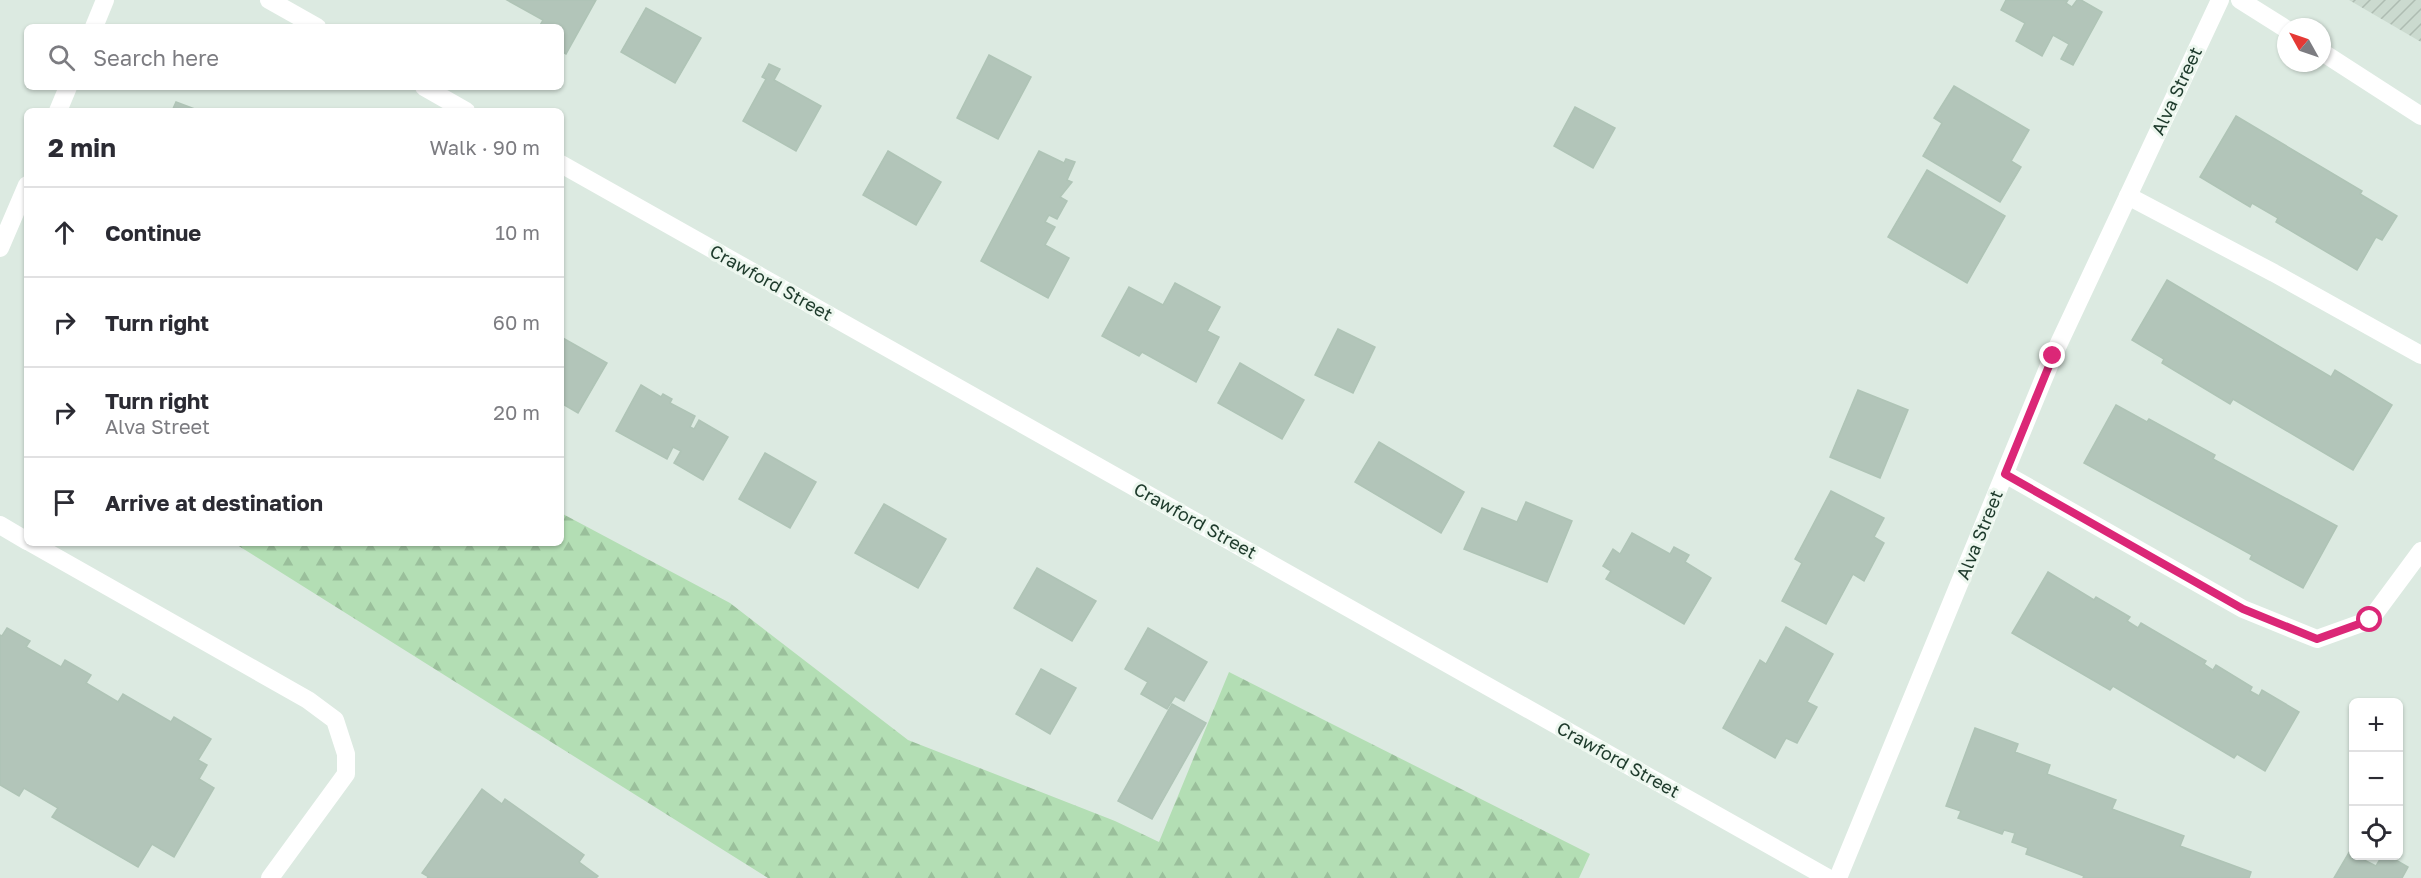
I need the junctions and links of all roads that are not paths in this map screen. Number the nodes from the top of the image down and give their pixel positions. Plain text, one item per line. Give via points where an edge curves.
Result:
1 (105, 0) edge
2 (269, 0) edge
3 (2220, 0) edge
4 (2240, 0) edge
5 (2277, 23) edge
6 (95, 24) edge
7 (312, 24) edge
8 (2331, 58) edge
9 (67, 90) edge
10 (429, 90) edge
11 (59, 108) edge
12 (461, 108) edge
13 (2421, 116) edge
14 (564, 166) edge
15 (24, 192) edge
16 (2128, 196) junction
17 (0, 248) edge
18 (2421, 354) edge
19 (2005, 474) junction
20 (0, 525) edge
21 (24, 539) edge
22 (36, 546) edge
23 (2421, 551) edge
24 (270, 878) edge
25 (1828, 878) edge
26 (1838, 878) edge

1 - 6 street
2 - 7 street
3 - 16 street, Alva Street
4 - 5 street
8 - 13 street
9 - 11 street
10 - 12 street
14 - 25 street, Crawford Street
15 - 17 street
16 - 18 street
16 - 19 street, Alva Street via 2053,356
19 - 23 street via 2243,609 2317,639 2370,620
19 - 26 street, Alva Street
20 - 21 street
22 - 24 street via 308,700 335,720 346,754 346,774

